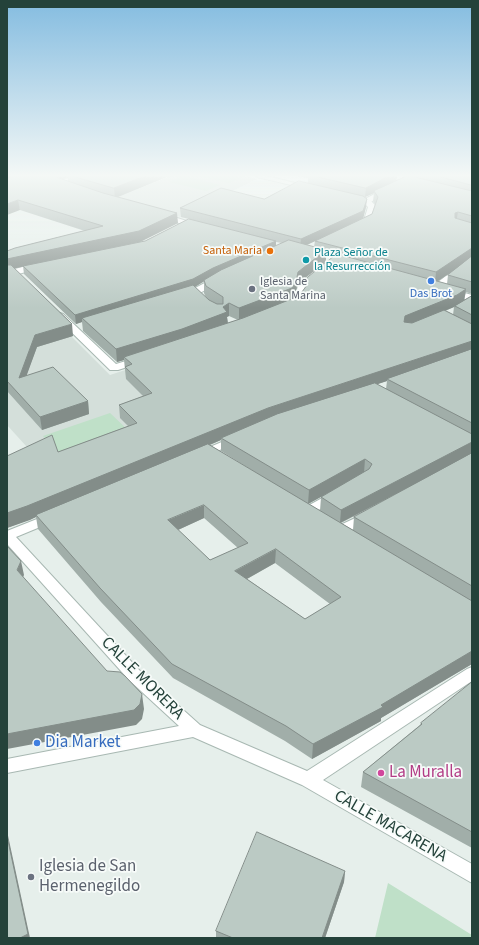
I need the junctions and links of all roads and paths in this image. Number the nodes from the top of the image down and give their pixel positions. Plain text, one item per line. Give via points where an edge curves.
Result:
1 (173, 220) edge
2 (367, 220) edge
3 (187, 224) junction
4 (203, 228) edge
5 (353, 228) edge
6 (174, 230) edge
7 (472, 260) edge
8 (44, 265) edge
9 (330, 265) edge
10 (11, 273) edge
11 (224, 276) edge
12 (26, 282) edge
13 (197, 291) junction
14 (176, 298) edge
15 (201, 300) edge
16 (470, 301) edge
17 (52, 308) edge
18 (282, 310) edge
19 (150, 357) edge
20 (244, 436) edge
21 (209, 451) junction
22 (192, 458) edge
23 (223, 459) edge
24 (343, 490) edge
25 (295, 503) edge
26 (381, 509) edge
27 (308, 511) junction
28 (64, 512) edge
29 (339, 531) junction
30 (7, 536) edge
31 (352, 539) edge
32 (472, 673) edge
33 (194, 730) junction
34 (7, 766) edge
35 (308, 780) junction
36 (472, 874) edge

1 - 3 street
2 - 5 street
3 - 4 street
3 - 6 street
7 - 16 street via 432,287
8 - 10 street
9 - 18 street via 301,287 299,300
10 - 12 street
11 - 13 street
13 - 14 street
13 - 15 street
17 - 19 street via 78,328 114,368
20 - 21 street
21 - 22 street
21 - 23 street
24 - 27 street
25 - 27 street
26 - 29 street
27 - 29 street
28 - 30 street
29 - 31 street
30 - 33 street, CALLE MORERA via 135,676
32 - 35 street
33 - 34 street
33 - 35 street, CALLE MORERA
35 - 36 street, CALLE MACARENA

